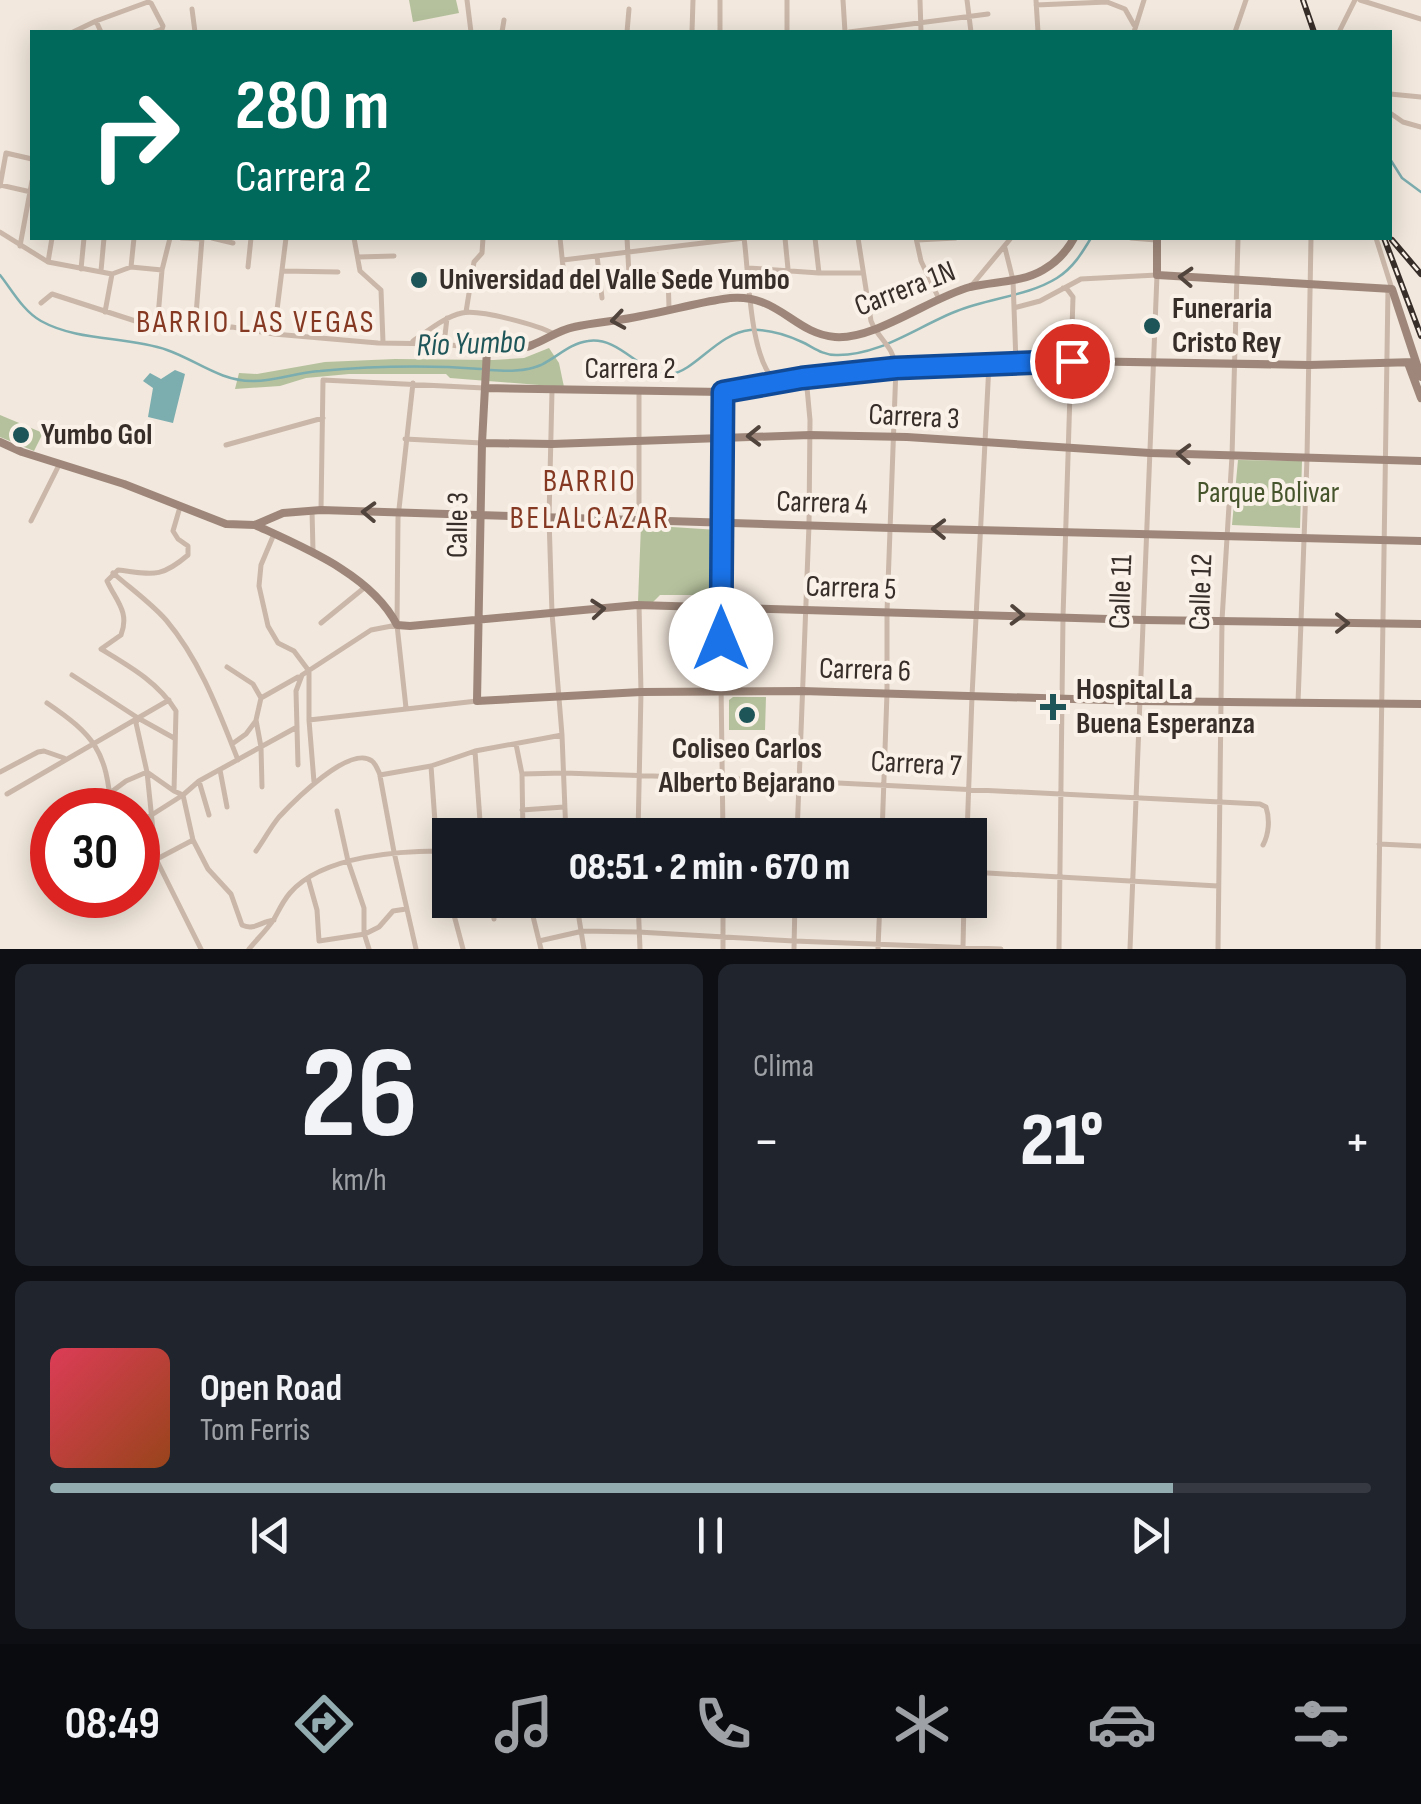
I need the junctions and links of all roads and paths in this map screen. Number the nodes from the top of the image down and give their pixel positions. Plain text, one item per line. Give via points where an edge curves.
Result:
1 (467, 0) edge
2 (693, 0) edge
3 (720, 0) edge
4 (786, 0) edge
5 (843, 0) edge
6 (920, 0) edge
7 (967, 0) edge
8 (1144, 0) edge
9 (1246, 0) edge
10 (1357, 0) edge
11 (1106, 1) edge
12 (1036, 3) edge
13 (192, 8) dead end
14 (629, 9) dead end
15 (988, 14) dead end
16 (969, 17) junction
17 (1421, 19) edge
18 (504, 20) dead end
19 (96, 21) junction
20 (921, 23) junction
21 (1134, 29) edge
22 (77, 30) edge
23 (99, 30) edge
24 (158, 30) edge
25 (197, 30) edge
26 (471, 30) edge
27 (502, 30) edge
28 (628, 30) edge
29 (692, 30) edge
30 (720, 30) edge
31 (787, 30) edge
32 (847, 30) edge
33 (863, 30) edge
34 (921, 30) edge
35 (971, 30) edge
36 (1038, 30) edge
37 (1237, 30) edge
38 (1340, 30) edge
39 (1392, 94) edge
40 (1421, 97) edge
41 (1392, 114) edge
42 (1421, 126) edge
43 (30, 159) edge
44 (0, 185) edge
45 (30, 196) edge
46 (30, 201) edge
47 (0, 232) edge
48 (52, 240) edge
49 (84, 240) edge
50 (104, 240) edge
51 (134, 240) edge
52 (169, 240) edge
53 (202, 240) edge
54 (220, 240) edge
55 (251, 240) edge
56 (286, 240) edge
57 (354, 240) edge
58 (484, 240) edge
59 (560, 240) edge
60 (628, 240) edge
61 (729, 240) edge
62 (744, 240) edge
63 (785, 240) edge
64 (815, 240) edge
65 (858, 240) edge
66 (917, 240) edge
67 (1011, 240) edge
68 (1072, 240) edge
69 (1157, 240) edge
70 (1238, 240) edge
71 (1311, 240) edge
72 (1377, 240) edge
73 (233, 243) dead end
74 (20, 246) junction
75 (1005, 248) junction
76 (629, 253) junction
77 (394, 256) dead end
78 (597, 256) junction
79 (358, 257) junction
80 (563, 260) junction
81 (48, 262) junction
82 (248, 266) dead end
83 (131, 267) junction
84 (748, 268) junction
85 (81, 269) junction
86 (162, 270) junction
87 (788, 270) junction
88 (101, 271) junction
89 (283, 271) junction
90 (338, 272) dead end
91 (819, 273) junction
92 (862, 273) junction
93 (112, 274) junction
94 (1157, 275) junction
95 (1237, 280) junction
96 (1013, 283) junction
97 (1311, 284) junction
98 (565, 286) dead end
99 (970, 287) junction
100 (1063, 288) junction
101 (1390, 288) junction
102 (602, 298) dead end
103 (748, 298) junction
104 (939, 299) junction
105 (41, 303) dead end
106 (1014, 305) junction
107 (670, 311) junction
108 (105, 312) junction
109 (466, 312) junction
110 (448, 318) junction
111 (157, 328) junction
112 (196, 328) junction
113 (874, 330) junction
114 (274, 334) junction
115 (554, 334) junction
116 (383, 342) junction
117 (411, 342) junction
118 (444, 344) junction
119 (487, 352) junction
120 (1072, 361) junction
121 (1016, 363) junction
122 (1153, 363) junction
123 (1412, 363) junction
124 (989, 364) junction
125 (1234, 364) junction
126 (1309, 364) junction
127 (1388, 364) junction
128 (896, 368) junction
129 (766, 373) junction
130 (1421, 377) edge
131 (806, 378) junction
132 (777, 382) junction
133 (413, 383) junction
134 (759, 385) junction
135 (485, 388) junction
136 (552, 390) junction
137 (640, 392) junction
138 (723, 392) junction
139 (1421, 398) edge
140 (323, 418) junction
141 (810, 435) junction
142 (724, 436) junction
143 (895, 438) junction
144 (406, 440) junction
145 (640, 441) junction
146 (0, 442) edge
147 (482, 443) junction
148 (552, 444) junction
149 (986, 444) junction
150 (226, 445) dead end
151 (1069, 449) junction
152 (1150, 453) junction
153 (1232, 456) junction
154 (1307, 458) junction
155 (1385, 460) junction
156 (1421, 461) edge
157 (59, 464) junction
158 (180, 507) junction
159 (317, 510) junction
160 (398, 513) junction
161 (480, 515) junction
162 (550, 518) junction
163 (31, 520) dead end
164 (639, 521) junction
165 (722, 523) junction
166 (808, 524) junction
167 (255, 525) junction
168 (892, 528) junction
169 (982, 530) junction
170 (1065, 532) junction
171 (274, 534) junction
172 (1146, 534) junction
173 (1226, 536) junction
174 (1304, 538) junction
175 (1383, 540) junction
176 (1421, 541) edge
177 (312, 551) junction
178 (113, 572) junction
179 (364, 588) junction
180 (640, 605) junction
181 (720, 607) junction
182 (804, 608) junction
183 (887, 612) junction
184 (552, 613) junction
185 (976, 614) junction
186 (1063, 617) junction
187 (478, 620) junction
188 (1143, 620) junction
189 (1222, 620) junction
190 (322, 623) dead end
191 (1302, 623) junction
192 (1383, 623) junction
193 (1421, 624) edge
194 (397, 625) junction
195 (227, 666) dead end
196 (309, 671) junction
197 (72, 675) dead end
198 (302, 675) junction
199 (802, 691) junction
200 (641, 692) junction
201 (722, 692) junction
202 (888, 694) junction
203 (558, 696) junction
204 (972, 696) junction
205 (261, 698) junction
206 (1063, 699) junction
207 (169, 700) junction
208 (1139, 701) junction
209 (477, 702) junction
210 (1222, 702) junction
211 (1298, 702) junction
212 (46, 703) dead end
213 (1381, 704) junction
214 (1421, 704) edge
215 (406, 708) junction
216 (138, 718) junction
217 (256, 720) junction
218 (310, 720) junction
219 (296, 727) junction
220 (562, 735) junction
221 (174, 738) junction
222 (96, 743) junction
223 (232, 744) junction
224 (516, 744) junction
225 (261, 747) junction
226 (474, 751) junction
227 (67, 758) junction
228 (238, 760) junction
229 (298, 766) dead end
230 (431, 766) junction
231 (220, 770) junction
232 (0, 772) edge
233 (147, 772) junction
234 (564, 773) junction
235 (522, 774) junction
236 (380, 775) junction
237 (638, 776) junction
238 (722, 778) junction
239 (798, 780) junction
240 (198, 781) junction
241 (314, 782) junction
242 (883, 785) junction
243 (109, 788) edge
244 (116, 788) edge
245 (148, 788) edge
246 (262, 788) dead end
247 (970, 790) junction
248 (174, 791) junction
249 (1063, 793) junction
250 (7, 794) dead end
251 (183, 796) junction
252 (1136, 797) junction
253 (1220, 801) junction
254 (227, 807) dead end
255 (564, 807) junction
256 (160, 810) edge
257 (522, 810) junction
258 (337, 811) dead end
259 (209, 814) dead end
260 (435, 818) edge
261 (480, 818) edge
262 (522, 818) edge
263 (565, 818) edge
264 (638, 818) edge
265 (723, 818) edge
266 (797, 818) edge
267 (882, 818) edge
268 (968, 818) edge
269 (192, 840) junction
270 (1380, 844) junction
271 (1263, 846) dead end
272 (1421, 846) edge
273 (432, 850) edge
274 (256, 851) dead end
275 (394, 852) junction
276 (160, 858) edge
277 (348, 860) junction
278 (160, 868) edge
279 (987, 873) edge
280 (1061, 876) junction
281 (308, 878) junction
282 (1134, 881) junction
283 (1218, 886) junction
284 (406, 909) junction
285 (455, 918) edge
286 (533, 918) edge
287 (580, 918) edge
288 (638, 918) edge
289 (723, 918) edge
290 (795, 918) edge
291 (879, 918) edge
292 (964, 918) edge
293 (274, 920) junction
294 (583, 931) junction
295 (638, 932) junction
296 (365, 934) junction
297 (723, 937) junction
298 (794, 945) edge
299 (878, 946) edge
300 (539, 947) edge
301 (963, 948) edge
302 (201, 949) edge
303 (249, 949) edge
304 (369, 949) edge
305 (416, 949) edge
306 (463, 949) edge
307 (584, 949) edge
308 (640, 949) edge
309 (722, 949) edge
310 (1001, 949) edge
311 (1059, 949) edge
312 (1130, 949) edge
313 (1218, 949) edge
314 (1378, 949) edge

1 - 26 street
2 - 29 street
3 - 30 street
4 - 31 street
5 - 32 street
6 - 20 street
7 - 16 street
8 - 21 street
9 - 37 street
10 - 17 street
10 - 38 street
11 - 12 street
11 - 21 street via 1125,9
12 - 36 street
13 - 25 street
14 - 28 street
15 - 16 street
16 - 20 street
16 - 35 street
18 - 27 street
19 - 22 street
19 - 23 street
19 - 24 street via 148,2 162,22
20 - 33 street
20 - 34 street
39 - 40 street
41 - 42 street
43 - 44 street via 6,153
44 - 45 street
46 - 74 street
47 - 74 street
48 - 81 street
49 - 85 street
50 - 88 street
51 - 83 street
52 - 86 street
53 - 112 street
54 - 73 street
55 - 82 street
56 - 89 street
57 - 79 street
58 - 109 street
59 - 80 street
60 - 76 street
61 - 76 street
62 - 84 street
63 - 87 street
64 - 91 street
65 - 92 street
66 - 104 street
67 - 75 street
68 - 96 street, Carrera 1N via 1058,259
69 - 94 street, Calle 11
70 - 95 street, Calle 12
71 - 97 street
72 - 101 street
74 - 81 street
75 - 96 street
75 - 99 street
76 - 78 street
76 - 107 street via 629,274 668,275
77 - 79 street
78 - 80 street
78 - 102 street
79 - 116 street via 360,271 381,290
80 - 98 street
81 - 85 street
83 - 86 street
83 - 93 street
84 - 87 street
84 - 103 street
85 - 88 street
86 - 111 street
87 - 91 street
88 - 93 street
89 - 90 street
89 - 114 street
91 - 92 street
92 - 113 street
93 - 108 street
95 -> 94 street
94 - 100 street via 1081,279
94 - 122 street, Calle 11
95 - 97 street
95 - 125 street, Calle 12
96 - 99 street, Carrera 1N
96 - 106 street
97 - 101 street
97 - 126 street
99 - 104 street, Carrera 1N
100 - 106 street
100 - 120 street via 1073,297
101 - 123 street
101 - 127 street
103 - 107 street
103 - 113 street, Carrera 1N via 836,337
103 - 129 street
104 - 113 street, Carrera 1N
105 - 108 street via 52,294
106 - 121 street
107 -> 115 street
108 - 111 street
109 - 110 street
109 - 115 street
110 - 117 street
110 - 118 street
111 - 112 street
112 - 114 street
113 - 128 street
114 - 116 street
115 - 119 street via 528,347
116 - 117 street
117 - 118 street
118 - 119 street
119 - 135 street, Calle 3
120 - 121 street, Carrera 2
120 - 122 street, Carrera 2
120 - 151 street
121 - 124 street, Carrera 2
122 - 125 street, Carrera 2
122 - 152 street, Calle 11
123 - 127 street, Carrera 2
123 - 130 street
123 - 139 street
124 - 128 street, Carrera 2
124 - 149 street
125 - 126 street, Carrera 2
125 - 153 street, Calle 12
126 - 127 street, Carrera 2
126 - 154 street
127 - 155 street
128 - 131 street, Carrera 2
128 - 143 street
129 - 132 street
129 - 134 street
131 - 132 street, Carrera 2
131 - 141 street
132 - 134 street, Carrera 2
133 - 135 street, Carrera 2
133 - 140 street, Carrera 2 via 323,380
133 - 144 street
134 - 138 street, Carrera 2
135 - 136 street, Carrera 2
135 - 147 street, Calle 3
136 - 137 street, Carrera 2
136 - 148 street
137 - 138 street, Carrera 2
137 - 145 street
138 - 142 street
140 - 150 street
140 - 159 street
141 -> 142 street, Carrera 3
141 - 143 street, Carrera 3
141 - 166 street
142 - 145 street, Carrera 3
142 - 165 street
143 - 149 street, Carrera 3
143 - 168 street
144 - 147 street, Carrera 3
144 - 160 street
145 - 148 street, Carrera 3
145 - 164 street
146 - 157 street, Carrera 4
147 - 148 street, Carrera 3
147 - 161 street, Calle 3
148 - 162 street
149 - 151 street, Carrera 3
149 - 169 street
151 - 152 street, Carrera 3
151 - 170 street
153 -> 152 street, Carrera 3
152 - 172 street, Calle 11
153 - 154 street, Carrera 3
153 - 173 street, Calle 12
154 - 155 street, Carrera 3
154 - 174 street
155 - 156 street, Carrera 3
155 - 175 street
157 - 158 street, Carrera 4
157 - 163 street
158 - 167 street, Carrera 4 via 226,524
158 - 178 street via 173,531 188,555 160,574
160 -> 159 street, Carrera 4
159 - 167 street, Carrera 4 via 283,513
159 - 177 street
160 - 161 street, Carrera 4
160 - 194 street
161 - 162 street, Carrera 4
161 - 187 street, Calle 3
162 - 164 street, Carrera 4
162 - 184 street
164 - 165 street, Carrera 4
165 - 166 street, Carrera 4
165 - 181 street
166 - 168 street, Carrera 4
166 - 182 street
167 - 171 street
169 -> 168 street, Carrera 4
168 - 183 street
169 - 170 street, Carrera 4
169 - 185 street
170 - 172 street, Carrera 4
170 - 186 street
171 - 177 street
171 - 196 street via 259,576 268,626
172 - 173 street, Carrera 4
172 - 188 street, Calle 11
173 - 174 street, Carrera 4
173 - 189 street, Calle 12
174 - 175 street, Carrera 4
174 - 191 street
175 - 176 street, Carrera 4
175 - 192 street
177 - 179 street
178 - 207 street via 107,581 123,608 124,631 101,648
178 - 223 street via 183,645
179 - 190 street
179 - 194 street
180 - 181 street, Carrera 5
184 -> 180 street, Carrera 5
180 - 200 street
181 - 182 street, Carrera 5
181 - 201 street
182 - 183 street, Carrera 5
182 - 199 street
183 - 185 street, Carrera 5
183 - 202 street
184 - 187 street, Carrera 5
184 - 203 street
185 -> 186 street, Carrera 5
185 - 204 street
186 - 188 street, Carrera 5
186 - 206 street
187 - 194 street, Carrera 5
187 - 209 street, Calle 3
188 - 189 street, Carrera 5
188 - 208 street, Calle 11
189 - 191 street, Carrera 5
189 - 210 street, Calle 12
191 -> 192 street, Carrera 5
191 - 211 street
192 - 193 street, Carrera 5
192 - 213 street
194 - 196 street via 370,630
194 - 215 street
195 - 205 street
196 - 198 street
196 - 218 street
197 - 216 street
198 - 205 street
198 - 219 street
199 - 201 street, Carrera 6
199 - 202 street, Carrera 6
199 - 239 street
200 - 201 street, Carrera 6
200 - 203 street, Carrera 6
200 - 237 street
201 - 238 street
202 - 204 street, Carrera 6
202 - 242 street
203 - 209 street, Carrera 6
203 - 220 street
204 - 206 street, Carrera 6
204 - 247 street
205 - 217 street
206 - 208 street, Carrera 6
206 - 249 street
207 - 216 street
207 - 221 street via 176,711
208 - 210 street, Carrera 6
208 - 252 street, Calle 11
209 - 215 street, Carrera 6
210 - 211 street, Carrera 6
210 - 253 street, Calle 12
211 - 213 street, Carrera 6
212 - 222 street
213 - 214 street, Carrera 6
213 - 270 street
215 - 218 street, Carrera 6
216 - 221 street
216 - 222 street
216 - 233 street
217 - 223 street
217 - 225 street
218 - 241 street
219 - 225 street
219 - 229 street
220 - 224 street
220 - 234 street
221 - 248 street
222 - 227 street
222 - 243 street
223 - 228 street
224 - 226 street
224 - 235 street
225 - 228 street
225 - 246 street
226 - 230 street
226 - 261 street
227 - 232 street via 38,752
227 - 250 street
228 - 231 street
230 - 236 street
230 - 260 street
231 - 240 street
231 - 254 street
233 - 244 street
233 - 245 street
233 - 248 street
234 - 235 street, Carrera 7
234 - 237 street, Carrera 7
234 - 255 street
235 - 257 street
236 - 241 street via 374,762 360,758
236 - 275 street
237 - 238 street, Carrera 7
237 - 264 street
238 - 239 street, Carrera 7
238 - 265 street
239 - 242 street, Carrera 7
239 - 266 street
240 - 251 street
240 - 259 street
241 - 274 street
242 - 247 street, Carrera 7
242 - 267 street
247 - 249 street, Carrera 7
247 - 268 street
248 - 251 street
249 - 252 street, Carrera 7
249 - 280 street
251 - 256 street
251 - 269 street
252 - 253 street, Carrera 7
252 - 282 street, Calle 11
253 - 271 street, Carrera 7 via 1266,807
253 - 283 street, Calle 12
255 - 257 street
255 - 263 street
257 - 262 street
258 - 277 street
269 - 276 street
269 - 293 street via 230,894 242,925
270 - 272 street
270 - 314 street
273 - 275 street
275 - 277 street
275 - 284 street
277 - 281 street
277 - 296 street
278 - 302 street
279 - 280 street
280 - 282 street
280 - 311 street
281 - 293 street
281 - 296 street via 319,941
282 - 283 street
282 - 312 street, Calle 11
283 - 313 street, Calle 12
284 - 296 street via 393,911
284 - 305 street
285 - 306 street
286 - 300 street
287 - 294 street
288 - 295 street
289 - 297 street
290 - 298 street
291 - 299 street
292 - 301 street
293 - 303 street
294 - 295 street
294 - 300 street
294 - 307 street
295 - 297 street
295 - 308 street
296 - 304 street
297 - 298 street
297 - 309 street
298 - 299 street
299 - 301 street
301 - 310 street

